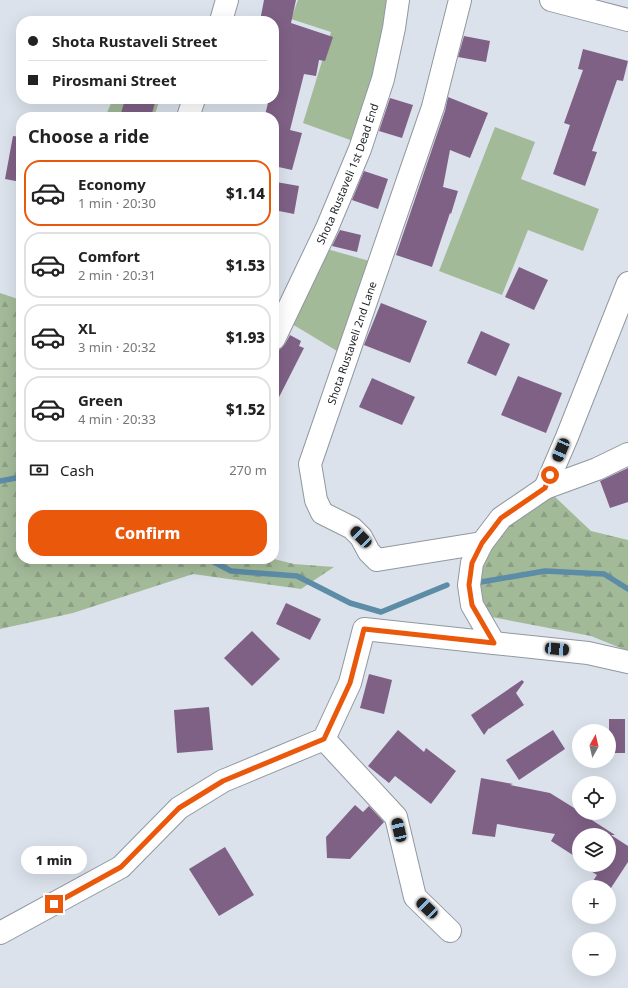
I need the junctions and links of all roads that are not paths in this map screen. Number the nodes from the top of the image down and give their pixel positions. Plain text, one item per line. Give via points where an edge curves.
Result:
1 (227, 0) edge
2 (398, 0) edge
3 (460, 0) edge
4 (551, 0) edge
5 (222, 16) edge
6 (628, 20) edge
7 (628, 283) edge
8 (279, 329) edge
9 (628, 454) edge
10 (545, 488) junction
11 (482, 543) junction
12 (494, 643) junction
13 (628, 662) edge
14 (324, 739) junction
15 (450, 931) dead end
16 (0, 933) edge

1 - 5 street
2 - 8 street, Shota Rustaveli 1st Dead End via 383,79 360,149 327,228
3 - 11 street, Shota Rustaveli 2nd Lane via 433,107 310,464 316,500 322,512 352,528 377,560
4 - 6 street
7 - 10 street
9 - 10 street via 597,469
10 - 11 street via 501,518
11 - 12 street via 472,563 469,585 472,605
12 - 13 street via 588,652
12 - 14 street via 364,629 350,683
14 - 15 street via 396,817 415,897
14 - 16 street via 223,781 179,808 121,867

